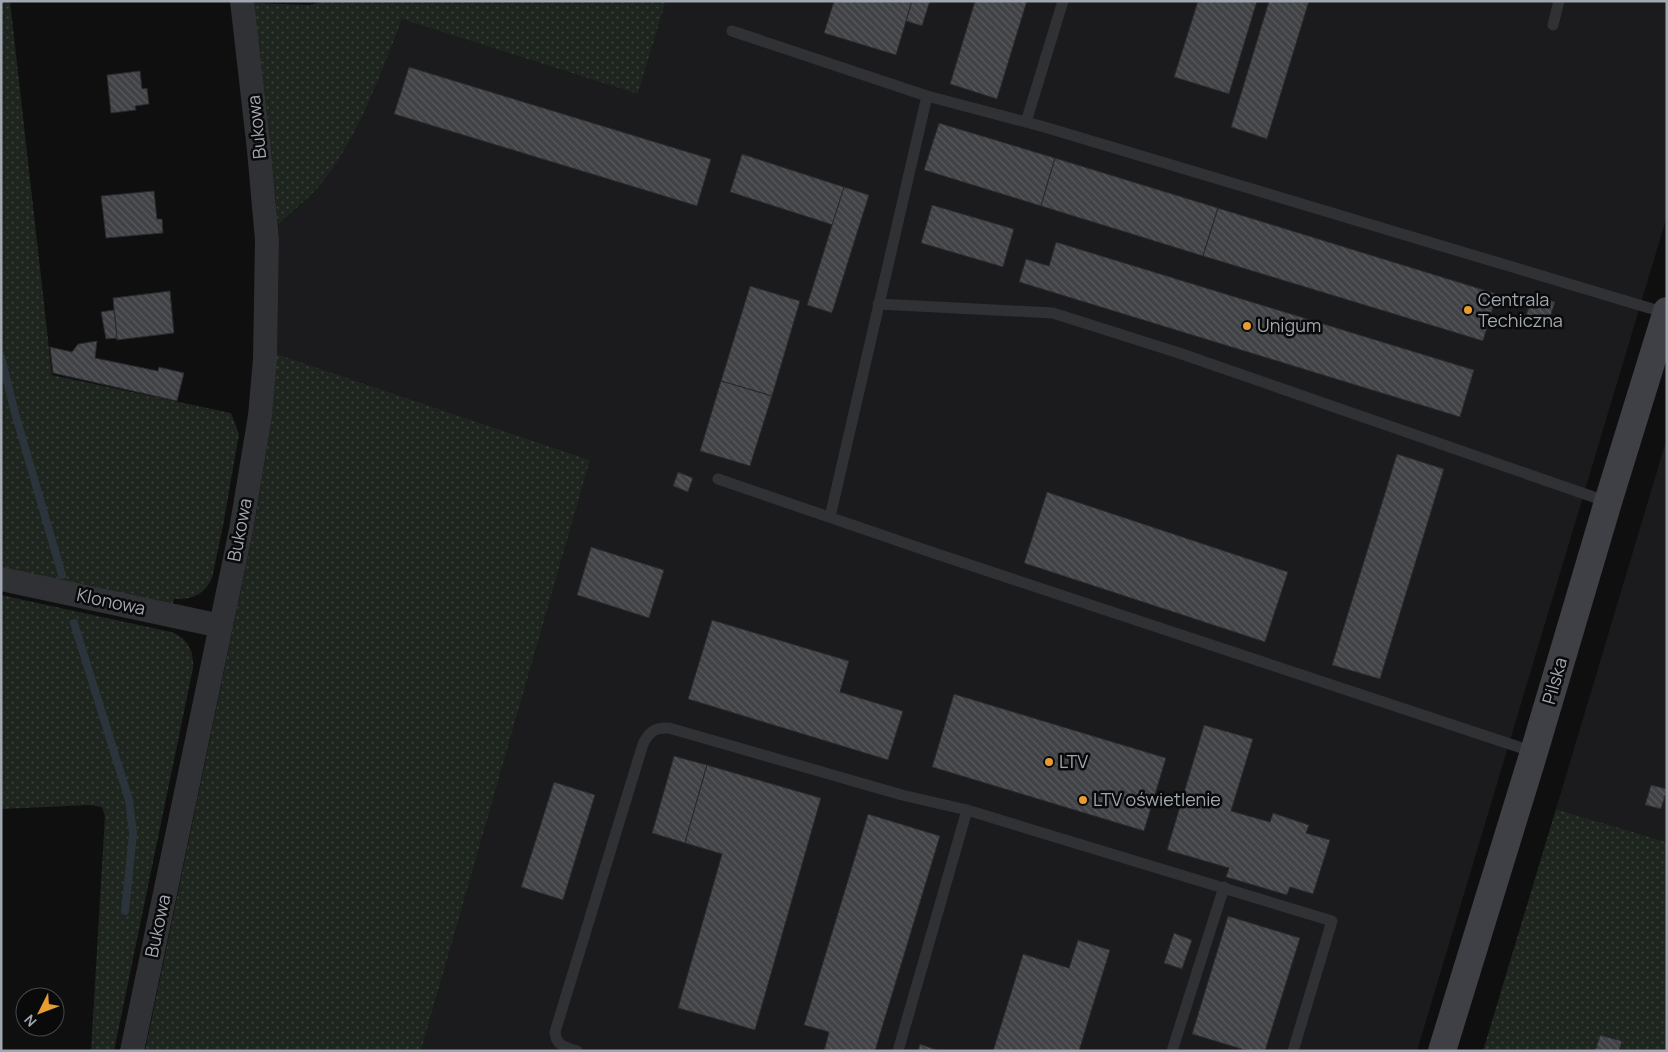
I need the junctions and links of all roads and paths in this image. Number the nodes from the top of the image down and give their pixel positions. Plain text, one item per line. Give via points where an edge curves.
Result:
1 (242, 1) edge
2 (1063, 1) edge
3 (1559, 1) edge
4 (1553, 25) dead end
5 (732, 31) dead end
6 (927, 96) junction
7 (1026, 122) junction
8 (878, 304) junction
9 (1666, 312) edge
10 (718, 479) dead end
11 (1608, 502) junction
12 (830, 517) junction
13 (1, 579) edge
14 (221, 626) junction
15 (1534, 752) junction
16 (967, 810) junction
17 (1224, 888) junction
18 (132, 1051) edge
19 (577, 1051) edge
20 (898, 1051) edge
21 (1172, 1051) edge
22 (1293, 1051) edge
23 (1442, 1051) edge

1 - 14 street, Bukowa via 267,240 265,359 251,475
2 - 7 lane
3 - 4 lane
5 - 6 lane
6 - 7 lane
6 - 8 lane
7 - 9 lane
8 - 11 lane via 1053,313
8 - 12 lane
9 - 11 street, Pilska
10 - 12 lane
11 - 15 street, Pilska
12 - 15 lane
13 - 14 street, Klonowa
14 - 18 street, Bukowa
15 - 23 street, Pilska
16 - 17 lane
16 - 19 lane via 902,795 669,728 653,730 643,744 555,1032 560,1044
16 - 20 lane
17 - 21 lane
17 - 22 lane via 1332,921

